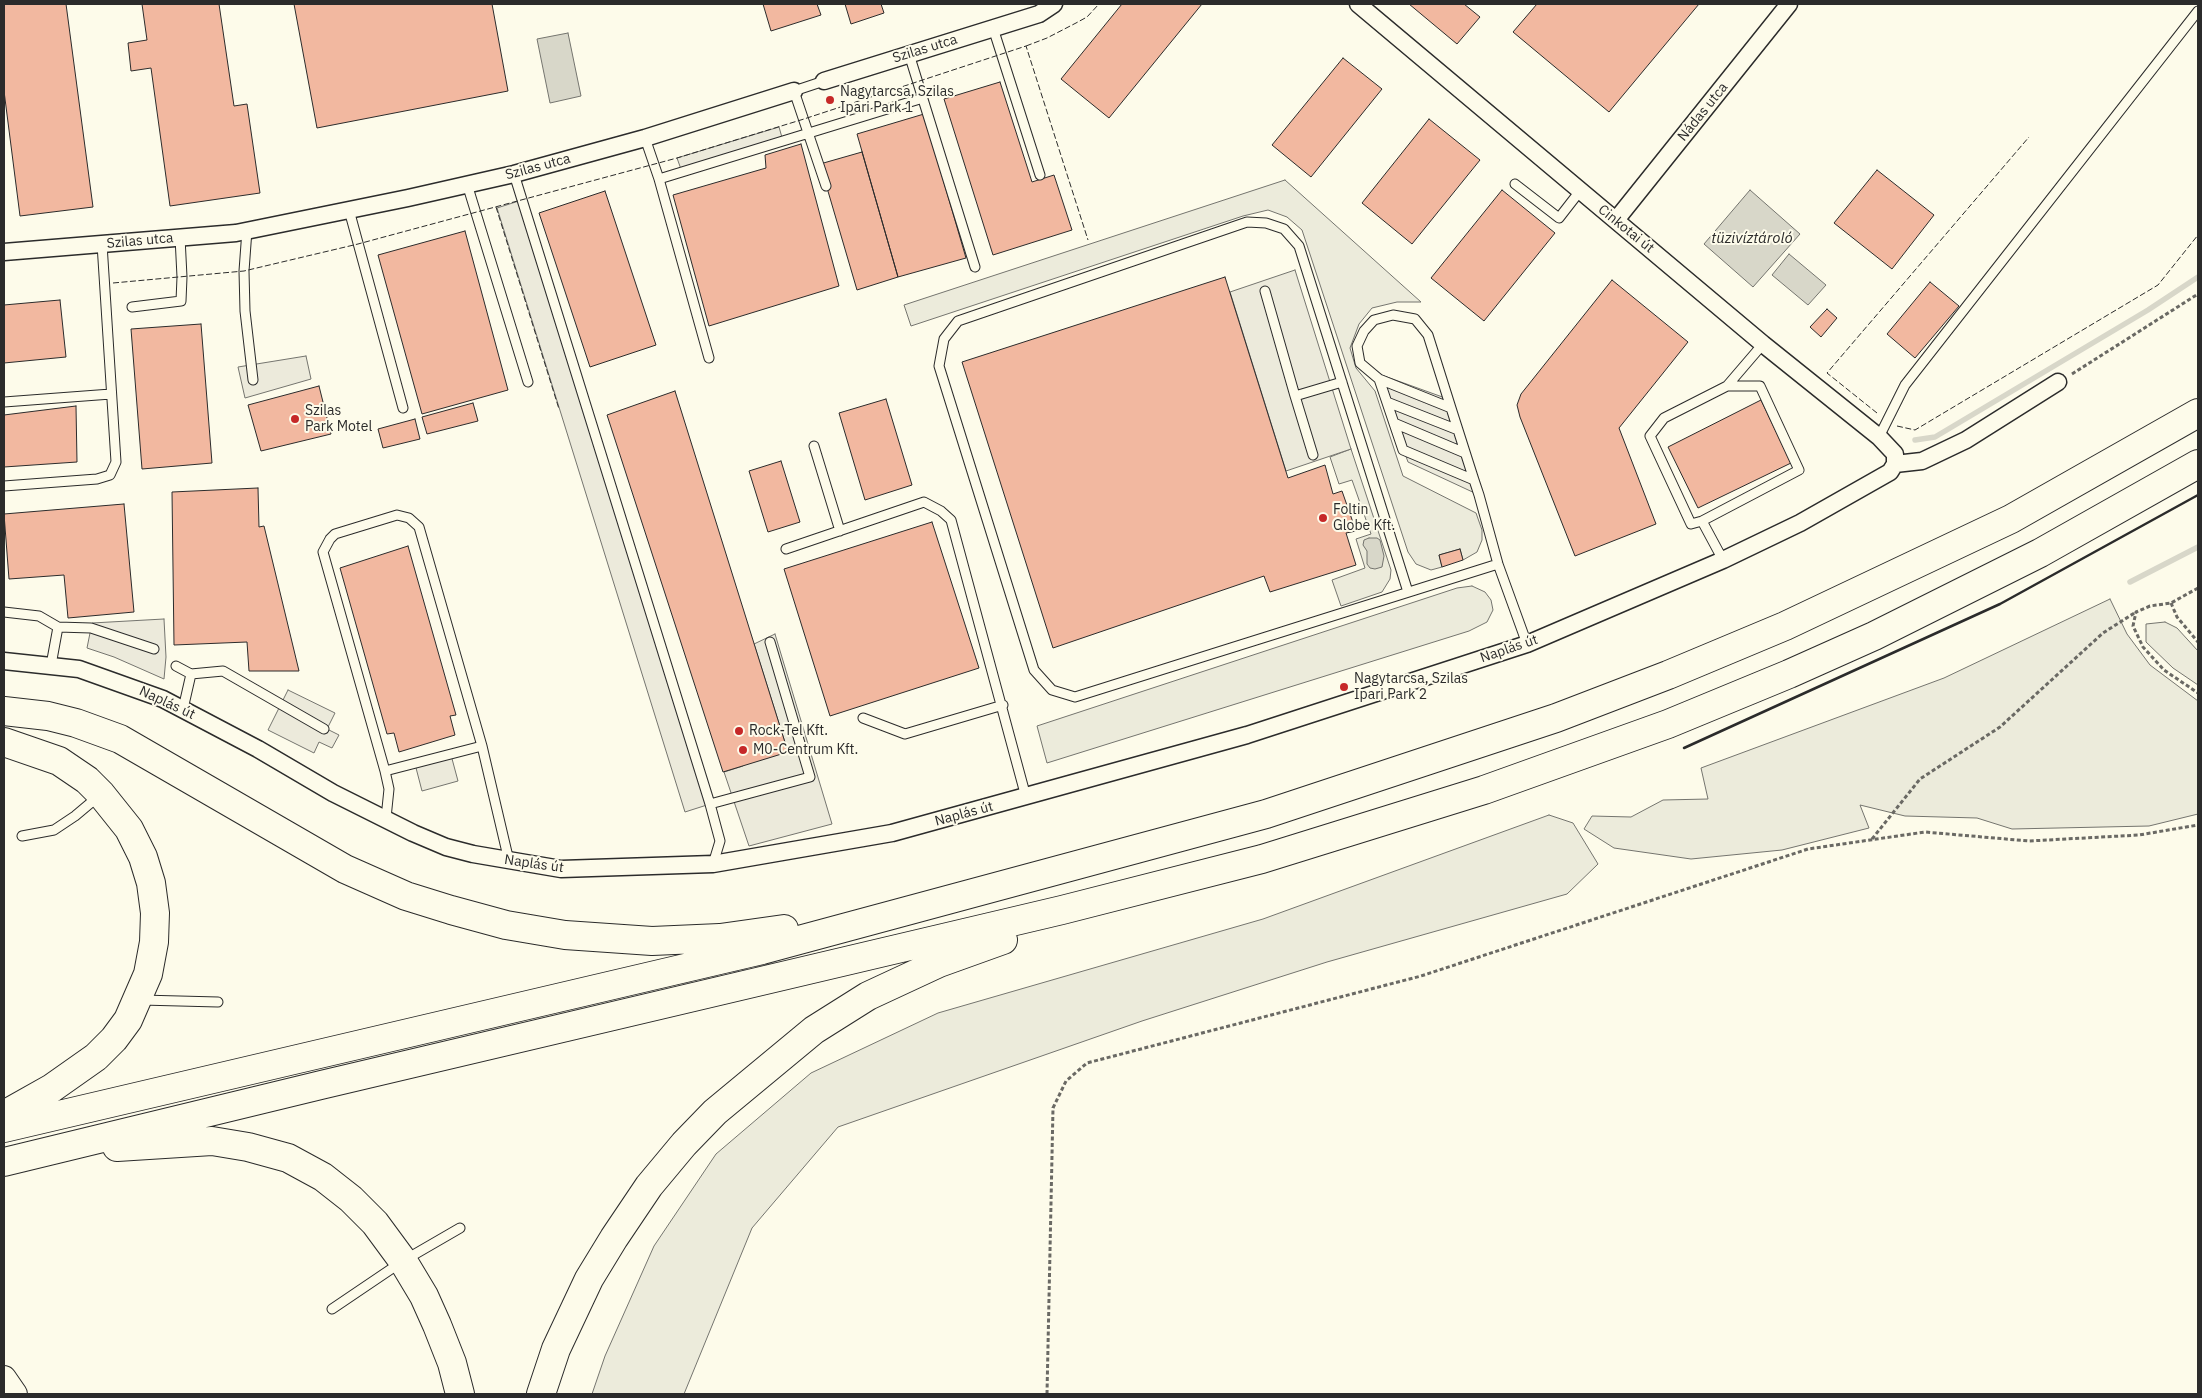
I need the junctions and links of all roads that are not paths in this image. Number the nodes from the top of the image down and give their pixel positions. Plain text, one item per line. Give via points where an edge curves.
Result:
1 (1054, 4) edge
2 (1358, 4) edge
3 (1789, 4) edge
4 (2198, 11) edge
5 (993, 28) junction
6 (910, 54) junction
7 (824, 81) joint
8 (794, 91) junction
9 (923, 98) junction
10 (809, 134) junction
11 (645, 138) junction
12 (514, 174) junction
13 (1040, 175) dead end
14 (659, 179) junction
15 (467, 184) junction
16 (1515, 184) dead end
17 (826, 186) dead end
18 (1580, 191) junction
19 (349, 210) junction
20 (1616, 220) junction
21 (247, 230) junction
22 (180, 237) junction
23 (102, 244) junction
24 (4, 252) edge
25 (975, 267) dead end
26 (1265, 291) dead end
27 (132, 307) dead end
28 (1763, 344) junction
29 (709, 358) dead end
30 (1379, 379) junction
31 (253, 380) dead end
32 (528, 382) dead end
33 (1342, 382) junction
34 (2058, 382) road end
35 (1727, 386) junction
36 (112, 394) junction
37 (1295, 396) junction
38 (4, 402) edge
39 (1387, 402) junction
40 (403, 408) dead end
41 (1451, 408) junction
42 (2198, 413) edge
43 (1394, 424) junction
44 (1458, 430) junction
45 (1880, 437) junction
46 (814, 446) dead end
47 (1465, 453) junction
48 (1313, 455) dead end
49 (1895, 459) junction
50 (2198, 464) edge
51 (1474, 480) junction
52 (4, 486) edge
53 (1702, 521) junction
54 (840, 531) junction
55 (786, 549) dead end
56 (1723, 560) junction
57 (1498, 564) junction
58 (1408, 592) junction
59 (4, 612) edge
60 (58, 627) junction
61 (770, 642) dead end
62 (1527, 644) junction
63 (154, 650) dead end
64 (4, 661) edge
65 (51, 665) junction
66 (176, 666) dead end
67 (191, 674) junction
68 (1003, 705) junction
69 (183, 709) junction
70 (4, 711) edge
71 (863, 718) dead end
72 (324, 729) dead end
73 (4, 742) edge
74 (482, 746) junction
75 (385, 771) junction
76 (101, 794) junction
77 (1026, 797) junction
78 (710, 804) junction
79 (386, 818) junction
80 (22, 836) dead end
81 (509, 861) junction
82 (713, 864) junction
83 (1062, 910) junction
84 (858, 924) junction
85 (138, 1000) junction
86 (218, 1002) dead end
87 (4, 1115) edge
88 (4, 1128) edge
89 (48, 1152) junction
90 (4, 1162) edge
91 (460, 1228) dead end
92 (403, 1261) junction
93 (332, 1309) dead end
94 (4, 1378) edge
95 (15, 1394) edge
96 (460, 1394) edge
97 (541, 1394) edge

1 - 5 street, Szilas utca via 1039,14
2 - 18 street, Cinkotai út
3 - 20 street, Nádas utca
4 - 45 lane via 1905,385
5 - 6 street, Szilas utca
5 - 13 lane
6 - 7 street, Szilas utca
6 - 9 lane
7 - 8 lane, Szilas utca
8 - 10 lane
8 - 11 street, Szilas utca
9 - 10 lane
9 - 25 lane
10 - 14 lane
10 - 17 lane
11 - 12 street, Szilas utca
11 - 14 lane
12 - 15 street, Szilas utca
12 - 78 lane
14 - 29 lane
15 - 19 street, Szilas utca
15 - 32 lane
16 - 18 lane via 1559,218
18 - 20 street, Cinkotai út
19 - 21 street, Szilas utca
19 - 40 lane
20 - 28 street, Cinkotai út
21 - 22 street, Szilas utca
21 - 31 lane via 245,311
22 - 23 street, Szilas utca
22 - 27 lane via 181,301
23 - 24 street, Szilas utca
23 - 36 lane
26 - 37 lane
28 - 35 lane
28 - 45 street, Cinkotai út
30 - 39 lane
30 - 41 lane
30 - 41 lane via 1360,362 1357,346 1364,331 1374,320 1384,317 1393,315 1415,319 1428,336
33 - 37 lane
33 - 58 lane
33 - 58 lane via 1299,246 1284,229 1266,222 1247,222 958,321 944,339 938,366 1034,670 1052,690 1075,697
34 - 49 street via 1966,440 1922,461
35 - 53 lane via 1664,418 1650,436 1691,524
35 - 53 lane via 1760,386 1799,470
36 - 38 lane
36 - 52 lane via 116,462 110,475 97,480
37 - 48 lane
39 - 43 lane
39 - 44 lane
41 - 44 lane
42 - 84 highway via 2011,519 1863,591 1668,676 1556,718 1266,814
43 - 47 lane
43 - 51 lane via 1403,450
44 - 47 lane
45 - 49 street, Cinkotai út
46 - 54 lane
47 - 51 lane
49 - 56 street, Naplás út via 1890,472 1800,523
50 - 83 highway via 2072,536 1874,636 1668,724 1484,790 1271,856
51 - 57 lane
53 - 56 lane
54 - 55 lane
54 - 68 lane via 924,502 951,520
56 - 62 street, Naplás út
57 - 58 lane
57 - 62 lane
59 - 60 lane via 39,616
60 - 63 lane via 91,628
60 - 65 lane
61 - 78 lane via 810,777
62 - 77 street, Naplás út via 1246,736
64 - 65 street, Naplás út
65 - 69 street, Naplás út via 79,669 121,682
66 - 67 lane
67 - 69 lane
67 - 72 lane via 222,671
68 - 71 lane via 905,734
68 - 77 lane
69 - 79 street, Naplás út
70 - 84 highway via 48,716 120,739 308,849 374,883 506,925 565,935 652,941 720,938 790,928
73 - 76 highway via 59,761
74 - 75 lane
74 - 75 lane via 419,527 409,518 397,515 335,534 323,552
74 - 81 lane
75 - 79 lane via 389,789
76 - 80 lane via 54,830
76 - 85 highway via 129,829 151,883 154,942 148,974
77 - 82 street, Naplás út via 892,833
78 - 82 lane via 720,841
79 - 81 street, Naplás út via 446,847
81 - 82 street, Naplás út via 561,869
83 - 89 highway
83 - 97 highway via 1016,936 939,963 868,996 814,1030 715,1112 649,1186 614,1238 589,1279 556,1349
84 - 88 highway via 762,950
85 - 86 lane
85 - 87 highway via 128,1020 96,1057 52,1088
89 - 90 highway
89 - 92 highway via 212,1141 288,1158 323,1177 351,1198 375,1223
91 - 92 lane
92 - 93 lane
92 - 96 highway via 437,1324
94 - 95 main road

